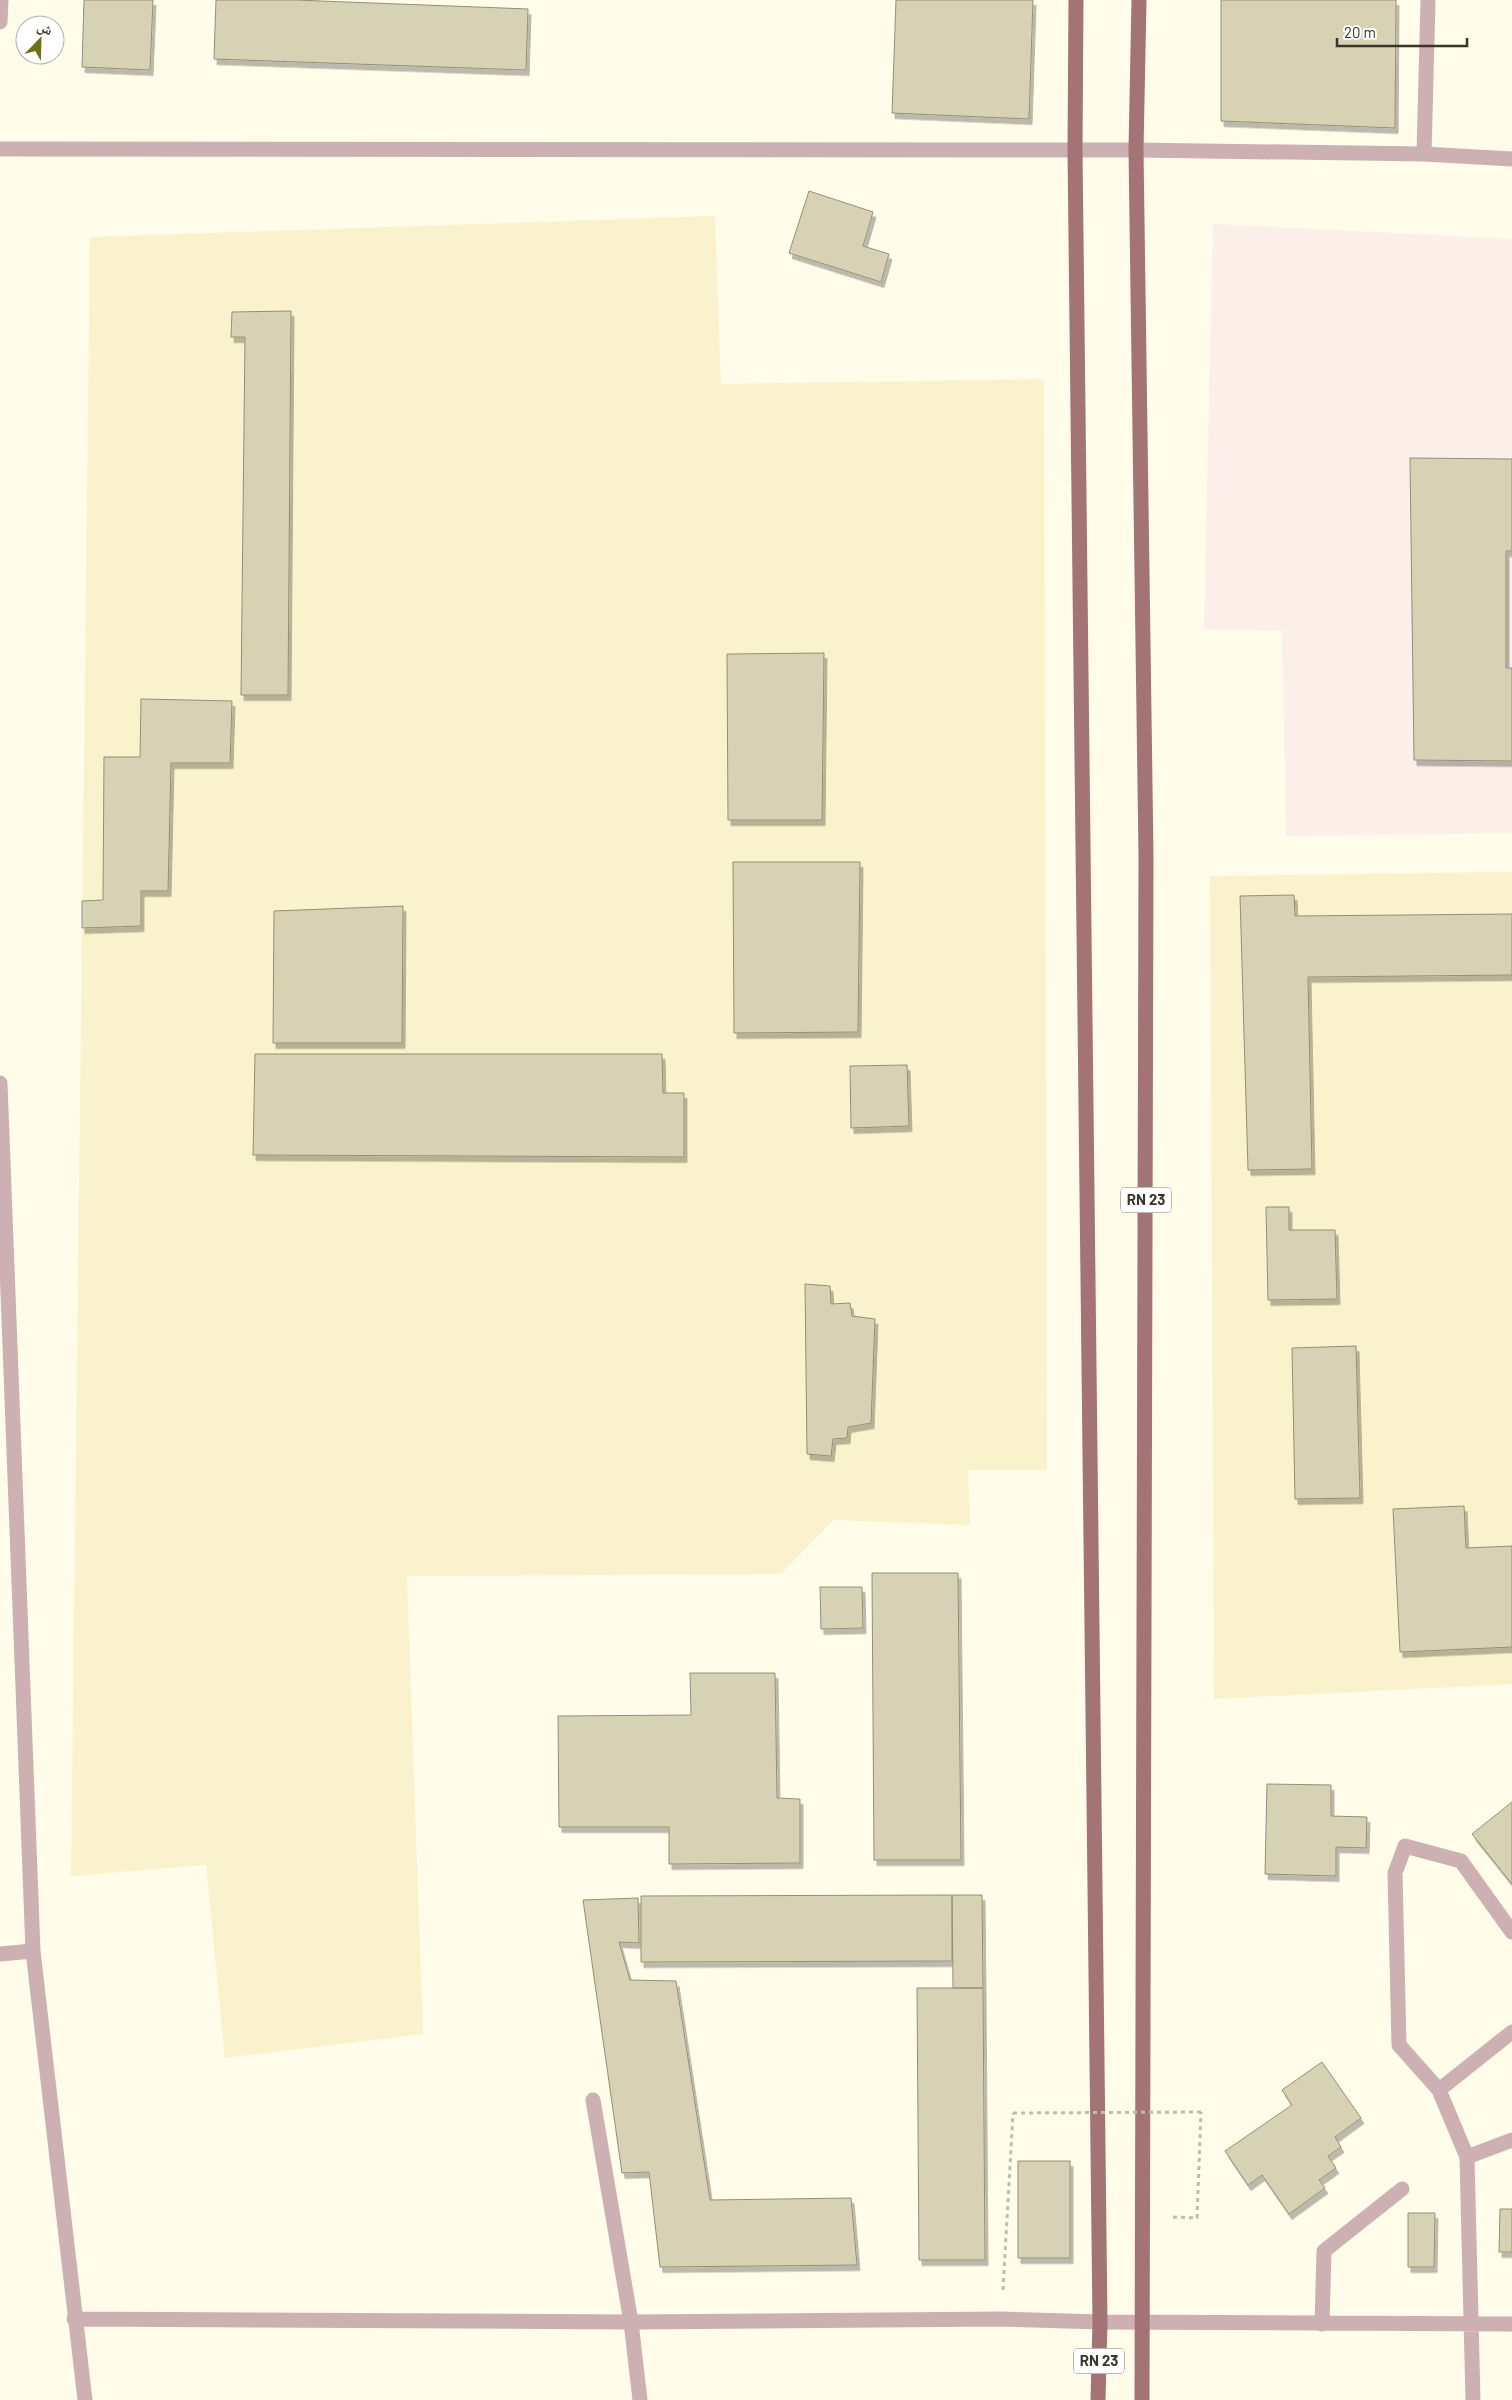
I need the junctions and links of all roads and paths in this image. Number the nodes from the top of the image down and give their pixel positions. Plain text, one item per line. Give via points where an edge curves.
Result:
1 (1, 0) edge
2 (1076, 0) edge
3 (1139, 0) edge
4 (1428, 0) edge
5 (0, 22) edge
6 (0, 149) edge
7 (1075, 150) junction
8 (1136, 150) junction
9 (1424, 154) junction
10 (1512, 158) edge
11 (0, 1083) edge
12 (1512, 1932) edge
13 (33, 1951) junction
14 (0, 1954) edge
15 (1512, 2032) edge
16 (1439, 2090) junction
17 (593, 2100) dead end
18 (1512, 2140) edge
19 (1467, 2157) junction
20 (1402, 2189) dead end
21 (1197, 2218) dead end
22 (74, 2319) junction
23 (1001, 2319) junction
24 (631, 2322) junction
25 (1100, 2322) junction
26 (1144, 2322) junction
27 (1322, 2324) junction
28 (1472, 2324) junction
29 (1512, 2324) edge
30 (85, 2400) edge
31 (640, 2400) edge
32 (1098, 2400) edge
33 (1142, 2400) edge
34 (1473, 2400) edge

1 - 5 street
2 - 7 main road, RN 23
3 - 8 main road, RN 23
4 - 9 street
6 - 7 street
7 - 8 street
7 - 25 main road, RN 23
8 - 9 street
8 - 26 main road, RN 23 via 1146,855
9 - 10 street
11 - 13 street
12 - 16 street via 1461,1861 1405,1846 1395,1873 1399,2045
13 - 14 street
13 - 22 street
15 - 16 street
16 - 19 street
17 - 24 street
18 - 19 street
19 - 28 street
20 - 27 street via 1324,2251
21 - 23 path, bridge via 1200,2112 1013,2113
22 - 24 street
22 - 30 street
23 - 24 street
23 - 25 street
24 - 31 street
25 - 26 street
25 - 32 main road, RN 23
26 - 27 street
26 - 33 main road, RN 23
27 - 28 street
28 - 29 street
28 - 34 street

